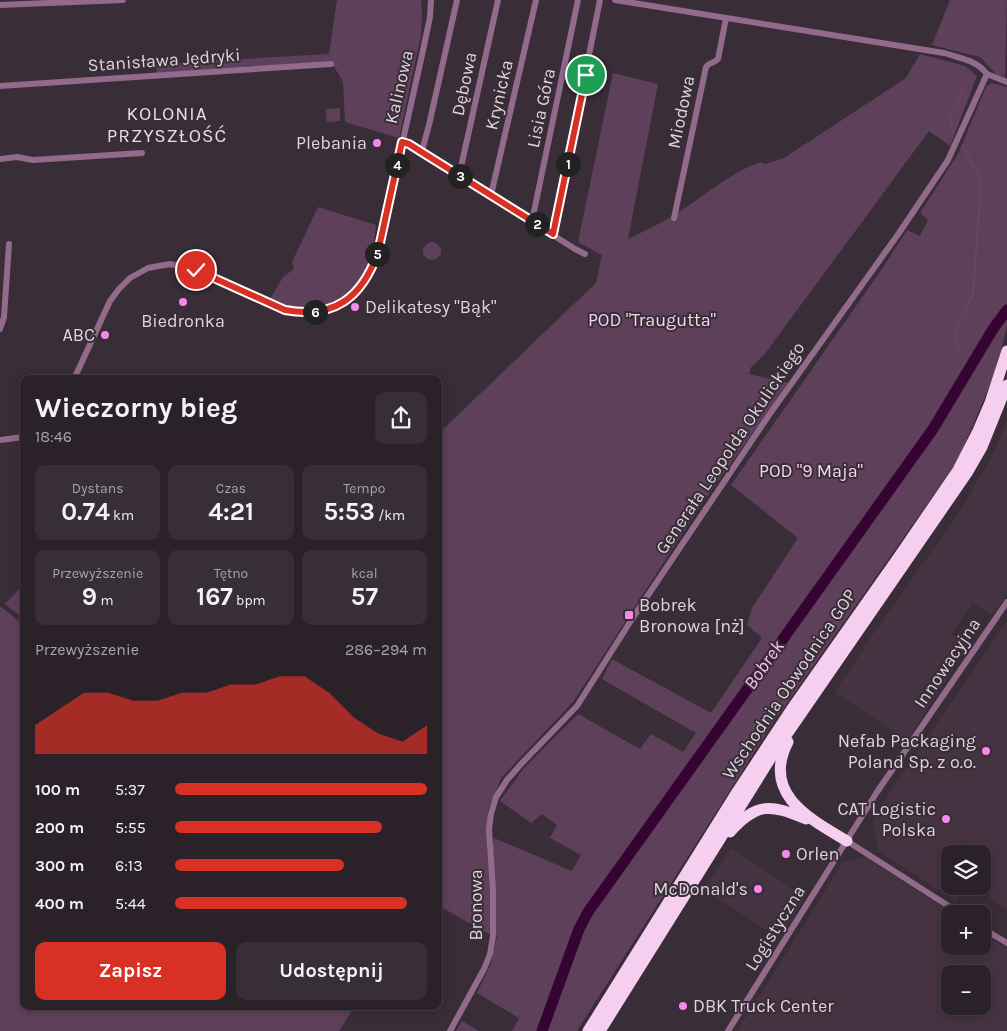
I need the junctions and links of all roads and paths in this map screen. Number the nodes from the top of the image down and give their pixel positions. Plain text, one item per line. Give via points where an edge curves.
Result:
1 (123, 0) edge
2 (431, 0) edge
3 (457, 0) edge
4 (498, 0) edge
5 (536, 0) edge
6 (578, 0) edge
7 (600, 0) edge
8 (615, 0) edge
9 (0, 5) edge
10 (726, 18) junction
11 (331, 64) dead end
12 (987, 74) junction
13 (1007, 82) edge
14 (0, 86) edge
15 (402, 142) junction
16 (420, 151) junction
17 (142, 153) dead end
18 (0, 160) edge
19 (457, 174) junction
20 (491, 195) junction
21 (674, 218) dead end
22 (532, 221) junction
23 (553, 234) junction
24 (9, 244) dead end
25 (585, 254) dead end
26 (0, 329) edge
27 (1007, 351) edge
28 (76, 375) edge
29 (1007, 385) edge
30 (20, 438) edge
31 (0, 440) edge
32 (1007, 602) edge
33 (808, 703) junction
34 (819, 824) junction
35 (489, 828) joint
36 (847, 842) junction
37 (707, 858) junction
38 (947, 905) edge
39 (991, 933) edge
40 (1007, 943) edge
41 (450, 1031) edge
42 (588, 1031) edge
43 (600, 1031) edge
44 (728, 1031) edge

1 - 9 street
2 - 15 street, Kalinowa via 424,49
3 - 16 street
4 - 19 street, Dębowa
5 - 20 street, Krynicka
6 - 22 street, Lisia Góra
7 - 23 street
8 - 10 street
10 - 12 street via 944,53 970,60
10 - 21 street, Miodowa via 718,59 706,67
11 - 14 street, Stanisława Jędryki
12 - 13 street
12 - 35 street, Generała Leopolda Okulickiego via 948,160 769,415 577,706 507,780 496,797
15 - 16 street
15 - 28 street, Kalinowa via 378,252 365,281 344,301 332,308 300,313 285,310 190,268 170,264 148,268 130,278 110,301
16 - 19 street
17 - 18 street
19 - 20 street
20 - 22 street
22 - 23 street
23 - 25 street
24 - 26 street via 4,317
27 - 42 highway, Wschodnia Obwodnica GOP via 990,404 958,470 790,710
29 - 33 highway, Wschodnia Obwodnica GOP via 967,474
30 - 31 street
32 - 36 street, Innowacyjna
33 - 34 highway via 782,752 780,772 789,799
33 - 37 highway, Wschodnia Obwodnica GOP
34 - 36 highway
34 - 37 highway via 787,812 770,808 760,810 745,816
35 - 41 street, Bronowa via 493,900 490,954
36 - 38 street
36 - 44 street, Logistyczna
37 - 43 highway, Wschodnia Obwodnica GOP
39 - 40 street

